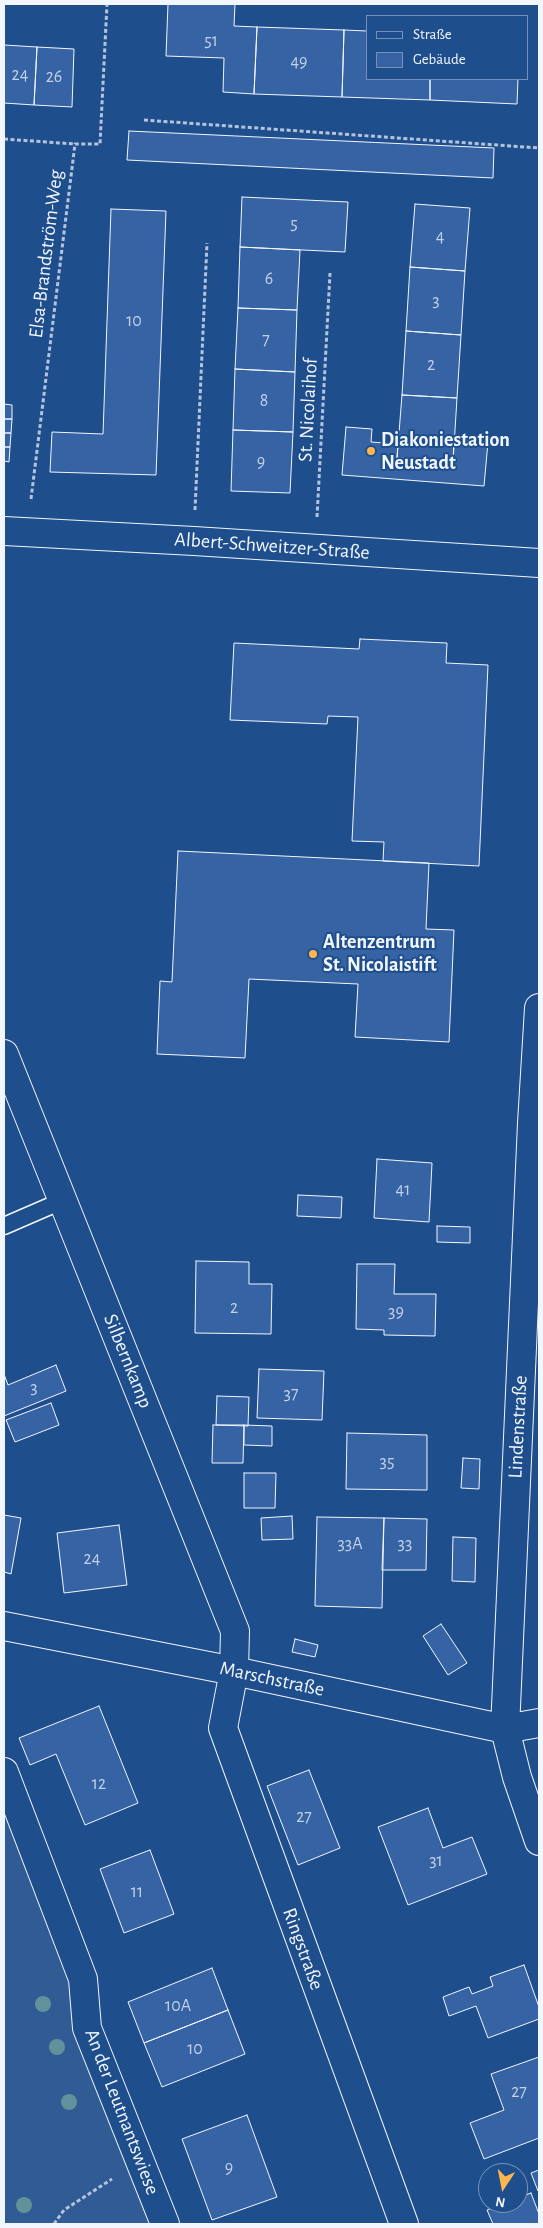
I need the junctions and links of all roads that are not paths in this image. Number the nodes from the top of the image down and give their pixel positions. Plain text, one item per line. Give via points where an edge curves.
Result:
1 (15, 531) edge
2 (539, 562) edge
3 (539, 1008) edge
4 (4, 1054) edge
5 (64, 1200) junction
6 (4, 1226) edge
7 (4, 1626) edge
8 (234, 1671) junction
9 (539, 1723) edge
10 (505, 1729) junction
11 (4, 1772) edge
12 (539, 1841) edge
13 (166, 2224) edge
14 (404, 2224) edge

1 - 2 street, Albert-Schweitzer-Straße
3 - 10 street, Lindenstraße
4 - 5 street, Silbernkamp
5 - 6 lane
5 - 8 street, Silbernkamp via 235,1631
7 - 8 street, Marschstraße
8 - 10 street, Marschstraße
8 - 14 street, Ringstraße via 222,1728
9 - 10 street, Marschstraße
10 - 12 street, Lindenstraße
11 - 13 street, An der Leutnantswiese via 83,1978 87,2028

